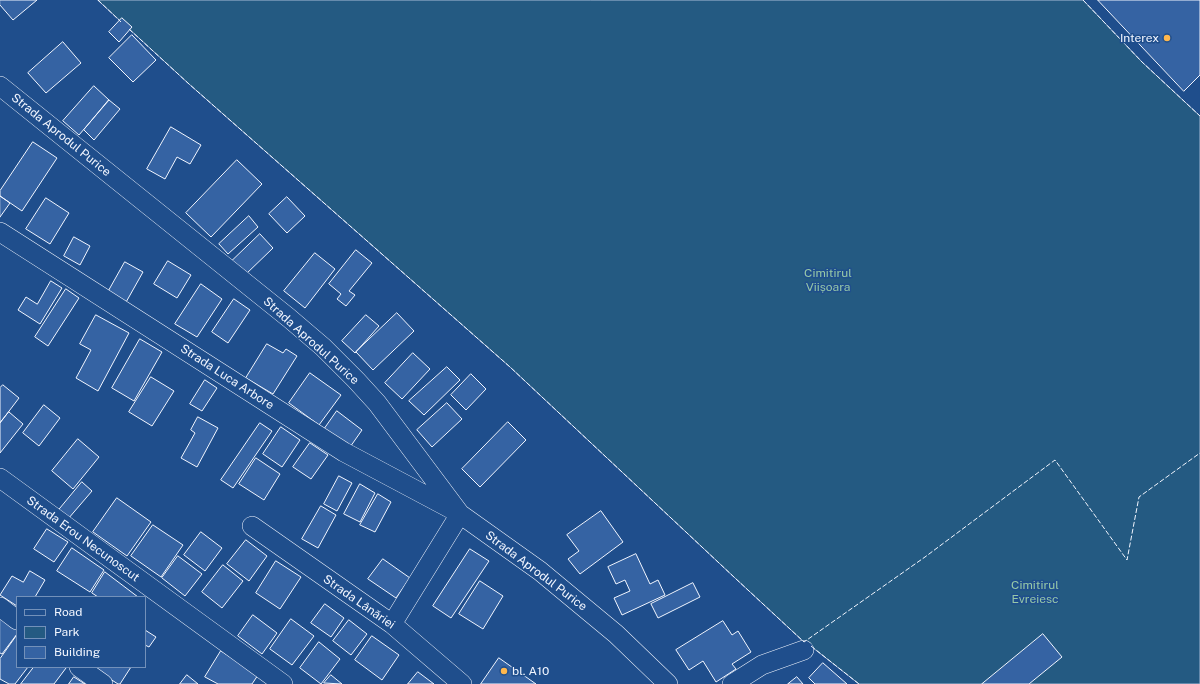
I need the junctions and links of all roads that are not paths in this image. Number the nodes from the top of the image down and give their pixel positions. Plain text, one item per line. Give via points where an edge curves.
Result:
1 (0, 86) edge
2 (0, 232) edge
3 (0, 478) edge
4 (460, 514) junction
5 (252, 526) dead end
6 (0, 607) edge
7 (16, 619) edge
8 (392, 624) junction
9 (804, 650) dead end
10 (80, 668) edge
11 (103, 684) edge
12 (283, 684) edge
13 (462, 684) edge
14 (668, 684) edge
15 (732, 684) edge

1 - 4 street, Strada Aprodul Purice via 323,347 378,403
2 - 4 street, Strada Luca Arbore via 344,452
3 - 12 street, Strada Erou Necunoscut
4 - 8 street
4 - 14 street, Strada Aprodul Purice via 552,581 616,634
5 - 8 street, Strada Lânăriei
6 - 7 street
8 - 13 street, Strada Lânăriei
9 - 15 street via 762,665
10 - 11 street

